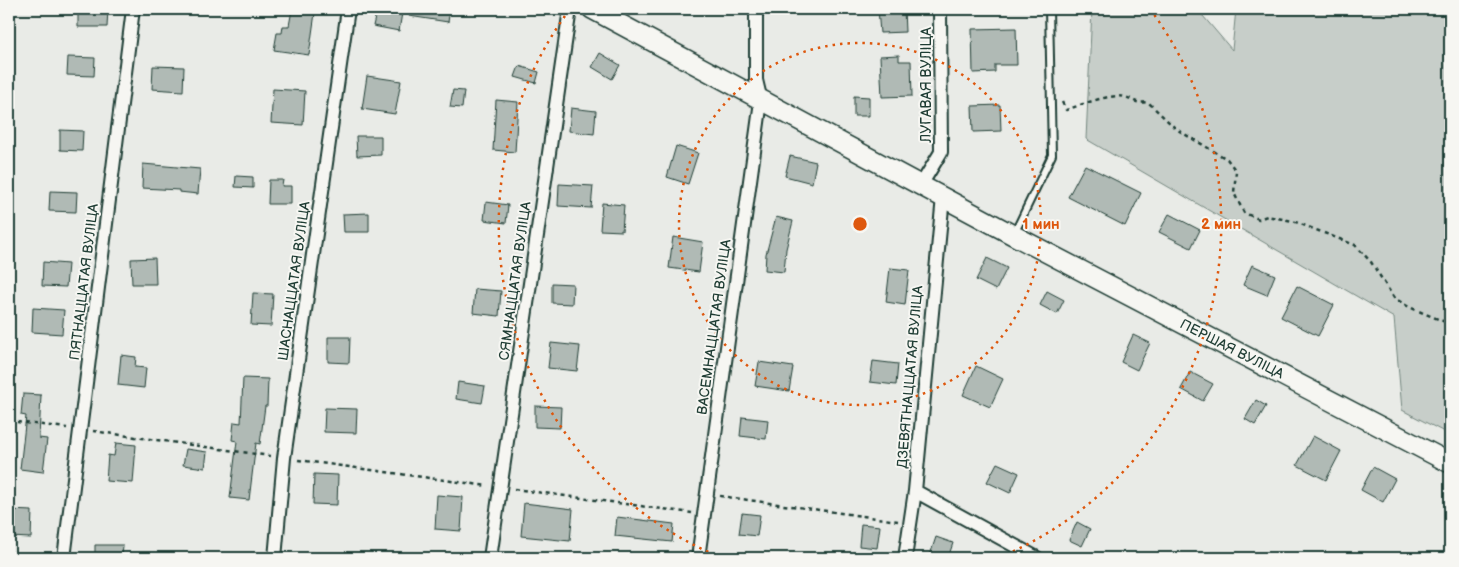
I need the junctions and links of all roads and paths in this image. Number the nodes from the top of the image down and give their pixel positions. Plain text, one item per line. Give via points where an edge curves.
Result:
1 (133, 9) edge
2 (348, 9) edge
3 (570, 9) edge
4 (592, 9) edge
5 (756, 9) edge
6 (940, 9) edge
7 (1049, 9) edge
8 (1051, 84) junction
9 (761, 101) junction
10 (921, 185) junction
11 (943, 198) junction
12 (1013, 235) junction
13 (1450, 324) edge
14 (9, 422) edge
15 (80, 430) junction
16 (284, 458) junction
17 (1450, 463) edge
18 (500, 487) junction
19 (915, 491) junction
20 (706, 494) junction
21 (703, 514) junction
22 (910, 522) junction
23 (64, 558) edge
24 (275, 558) edge
25 (490, 558) edge
26 (698, 558) edge
27 (905, 558) edge
28 (1037, 558) edge

1 - 15 street, ПЯТНАЦЦАТАЯ ВУЛІЦА
2 - 16 street, ШАСНАЦЦАТАЯ ВУЛІЦА
3 - 18 street, СЯМНАЦЦАТАЯ ВУЛІЦА
4 - 9 main road, ПЕРШАЯ ВУЛІЦА
5 - 9 street, ВАСЕМНАЦЦАТАЯ ВУЛІЦА via 756,80
6 - 10 street, ЛУГАВАЯ ВУЛІЦА via 941,152
7 - 8 lane
8 - 12 lane via 1052,155
8 - 13 path via 1066,110 1102,99 1125,97 1135,103 1148,102 1176,129 1227,159 1236,171 1234,193 1244,213 1259,219 1266,216 1293,221 1354,245 1371,262 1394,298 1409,308
9 - 10 main road, ПЕРШАЯ ВУЛІЦА
9 - 20 street, ВАСЕМНАЦЦАТАЯ ВУЛІЦА
10 - 11 main road, ПЕРШАЯ ВУЛІЦА
11 - 12 main road, ПЕРШАЯ ВУЛІЦА
11 - 19 street, ДЗЕВЯТНАЦЦАТАЯ ВУЛІЦА
12 - 17 main road, ПЕРШАЯ ВУЛІЦА
14 - 15 path
15 - 16 path
15 - 23 street, ПЯТНАЦЦАТАЯ ВУЛІЦА
16 - 18 path
16 - 24 street, ШАСНАЦЦАТАЯ ВУЛІЦА
18 - 21 path
18 - 25 street, СЯМНАЦЦАТАЯ ВУЛІЦА
19 - 22 street, ДЗЕВЯТНАЦЦАТАЯ ВУЛІЦА
19 - 28 street
20 - 21 street, ВАСЕМНАЦЦАТАЯ ВУЛІЦА
20 - 22 path
21 - 26 street, ВАСЕМНАЦЦАТАЯ ВУЛІЦА
22 - 27 street, ДЗЕВЯТНАЦЦАТАЯ ВУЛІЦА

